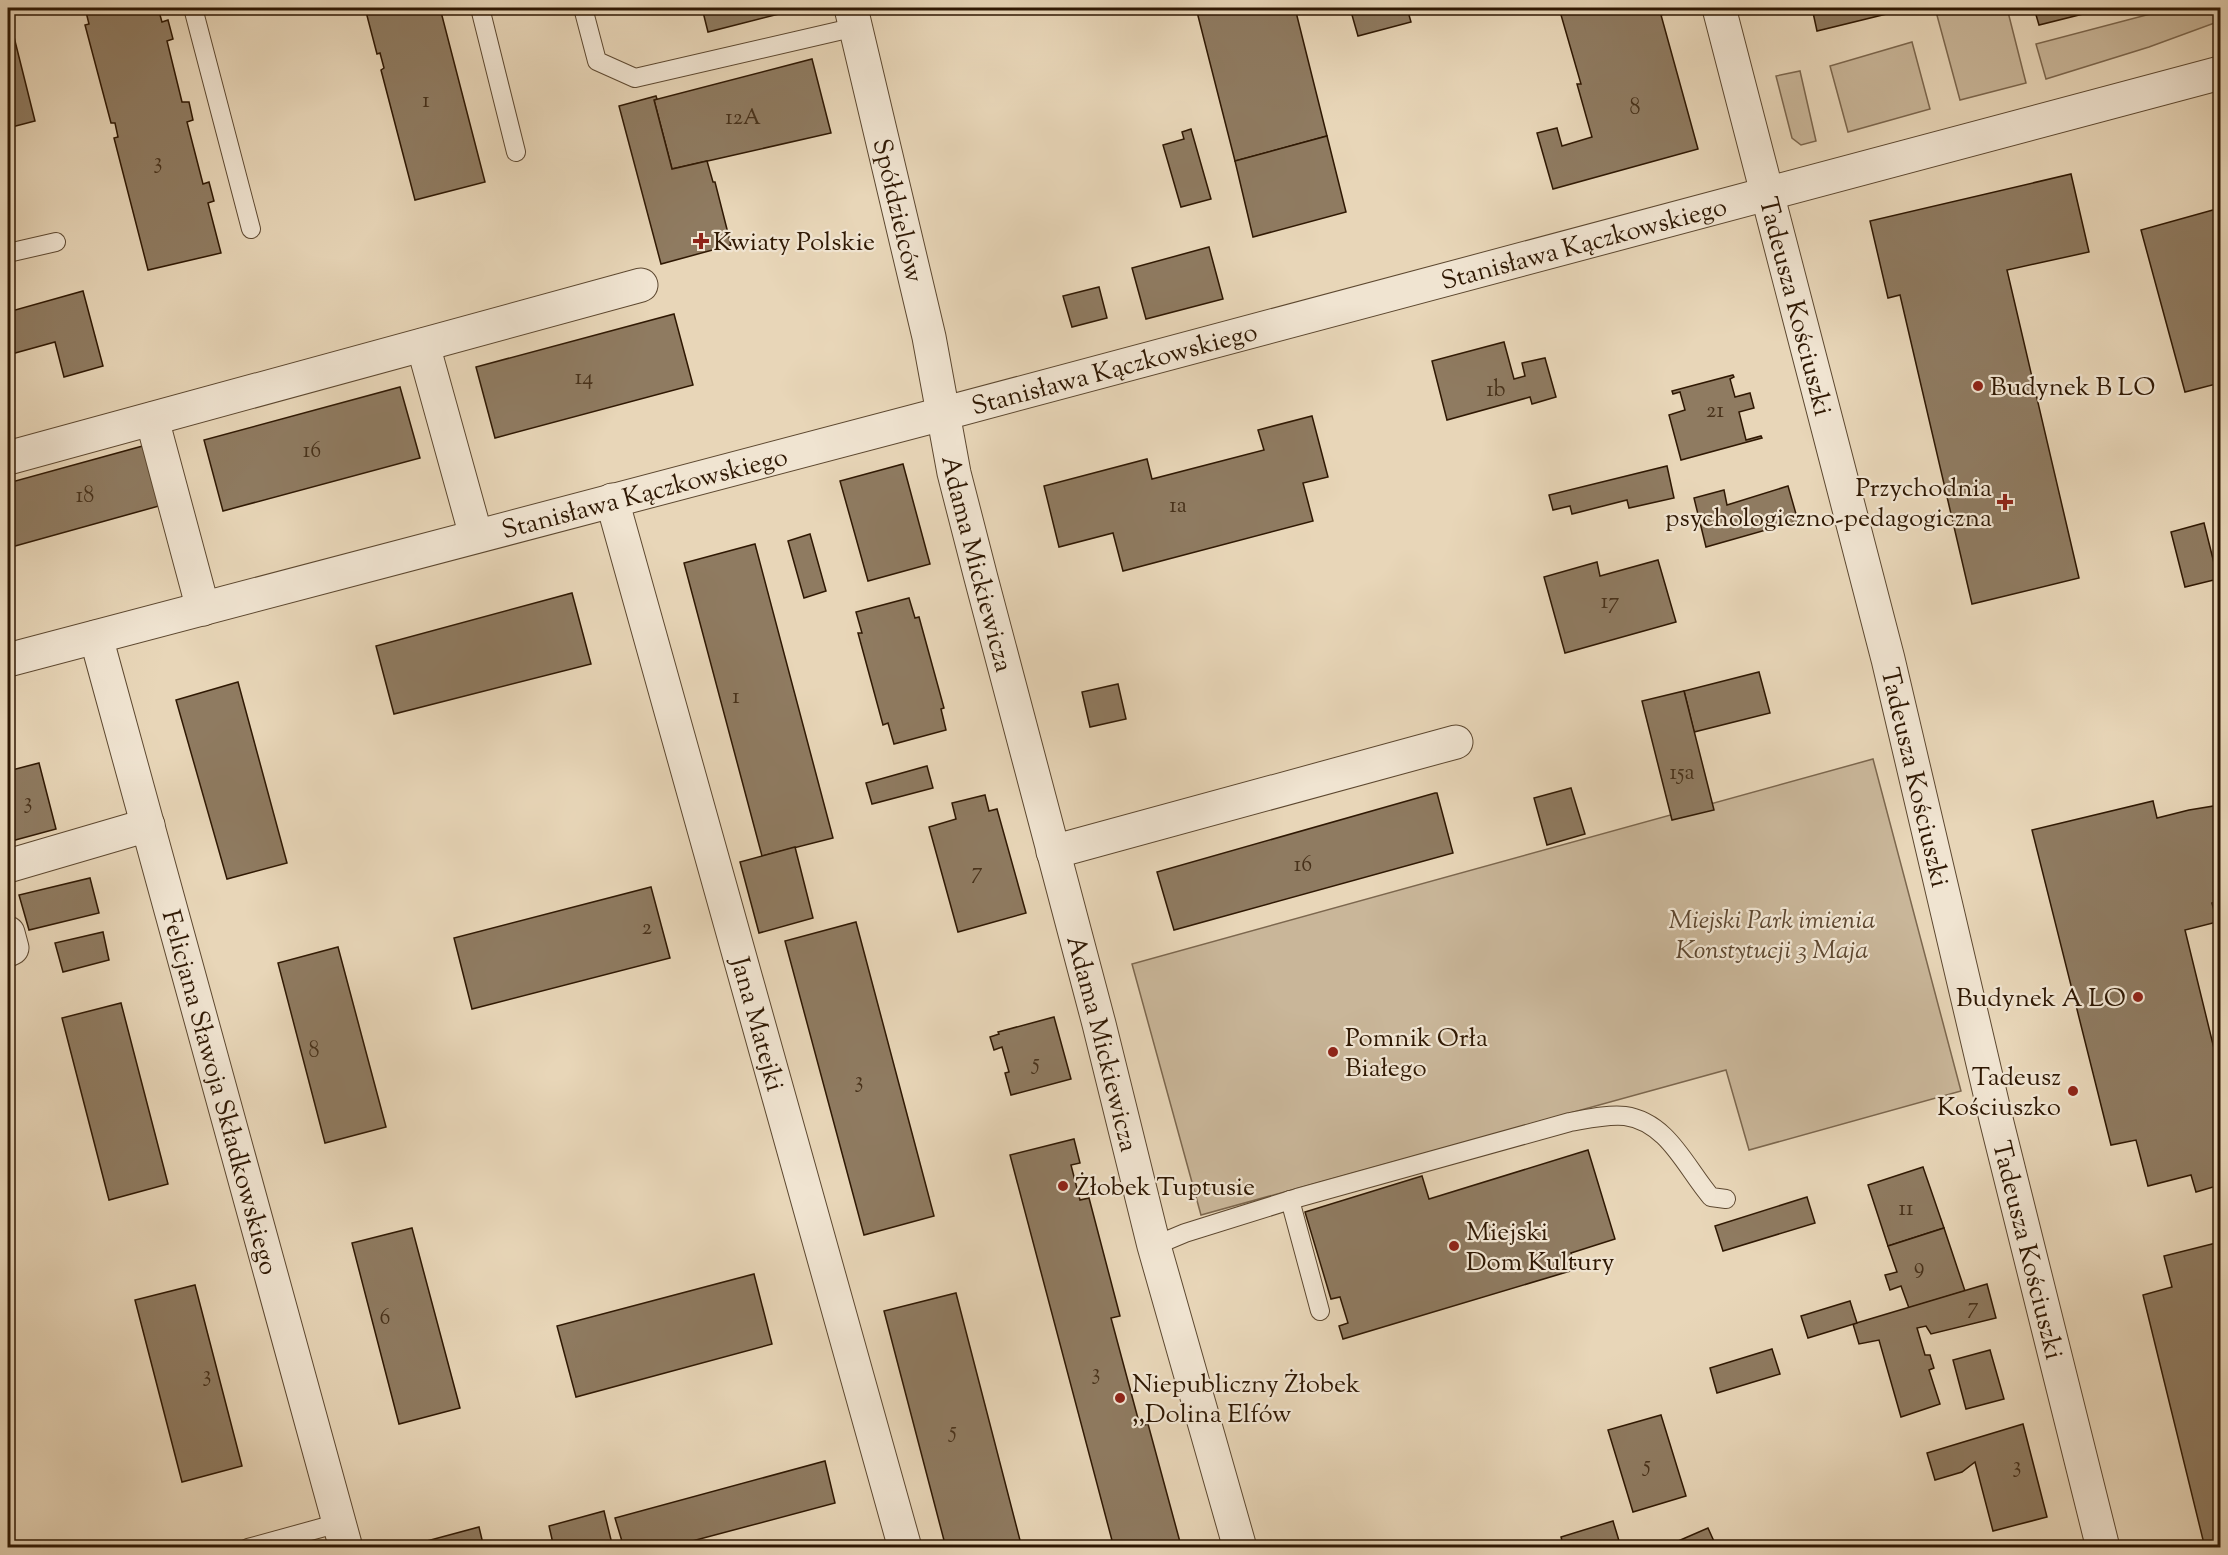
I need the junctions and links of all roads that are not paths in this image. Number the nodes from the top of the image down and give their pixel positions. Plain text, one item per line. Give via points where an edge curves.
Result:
1 (193, 8) edge
2 (480, 8) edge
3 (583, 8) edge
4 (1719, 8) edge
5 (854, 17) edge
6 (2220, 73) edge
7 (516, 152) dead end
8 (1769, 193) junction
9 (251, 229) dead end
10 (56, 242) dead end
11 (8, 253) edge
12 (641, 285) dead end
13 (423, 345) junction
14 (942, 414) junction
15 (152, 419) junction
16 (8, 458) edge
17 (612, 500) junction
18 (476, 536) junction
19 (203, 609) junction
20 (96, 637) junction
21 (8, 660) edge
22 (1456, 742) dead end
23 (148, 825) junction
24 (1053, 852) junction
25 (8, 866) edge
26 (8, 933) edge
27 (8, 950) edge
28 (1290, 1200) junction
29 (1726, 1200) dead end
30 (1154, 1246) junction
31 (1320, 1311) dead end
32 (342, 1535) edge
33 (248, 1548) edge
34 (905, 1548) edge
35 (1240, 1548) edge
36 (2103, 1548) edge

1 - 9 lane
2 - 7 lane
3 - 5 lane via 597,60 635,78
4 - 8 street, Tadeusza Kościuszki
5 - 14 street, Spółdzielców via 929,337
6 - 8 street, Stanisława Kączkowskiego
8 - 14 street, Stanisława Kączkowskiego
8 - 36 street, Tadeusza Kościuszki via 1891,671 1996,1119
10 - 11 lane
12 - 13 street
13 - 15 street
13 - 18 street
14 - 17 street, Stanisława Kączkowskiego
14 - 24 street, Adama Mickiewicza
15 - 16 street
15 - 19 street
17 - 18 street, Stanisława Kączkowskiego
17 - 34 street, Jana Matejki
18 - 19 street, Stanisława Kączkowskiego
19 - 20 street, Stanisława Kączkowskiego
20 - 21 street, Stanisława Kączkowskiego
20 - 23 street, Felicjana Sławoja Składkowskiego
22 - 24 street
23 - 25 street
23 - 32 street, Felicjana Sławoja Składkowskiego
24 - 30 street, Adama Mickiewicza
26 - 27 street via 12,948
28 - 29 lane via 1570,1122 1625,1116 1642,1121 1668,1139 1711,1197
28 - 30 lane
28 - 31 lane
30 - 35 street, Adama Mickiewicza
32 - 33 lane

